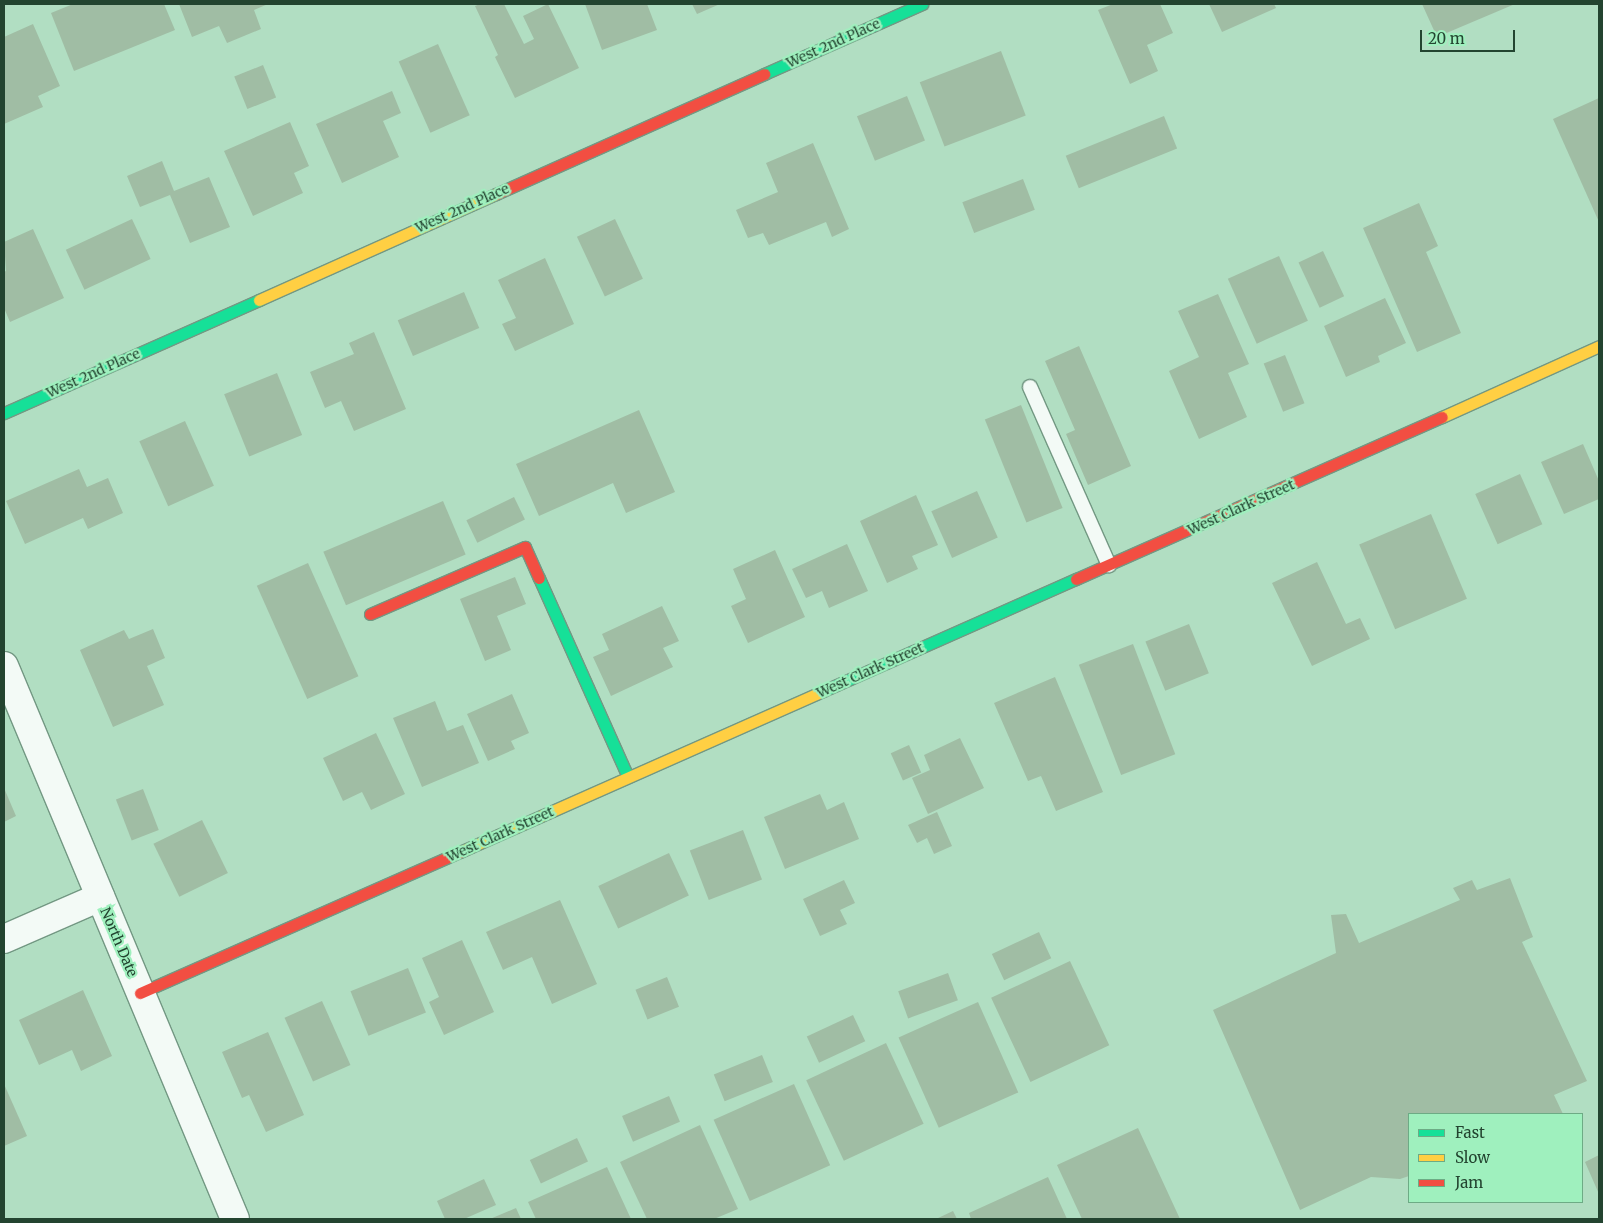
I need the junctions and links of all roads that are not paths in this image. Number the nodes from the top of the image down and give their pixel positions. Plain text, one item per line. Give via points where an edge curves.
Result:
1 (922, 4) edge
2 (1599, 346) edge
3 (1030, 387) dead end
4 (4, 412) edge
5 (1109, 565) junction
6 (370, 614) dead end
7 (4, 666) edge
8 (628, 777) junction
9 (100, 897) junction
10 (4, 939) edge
11 (140, 993) junction
12 (235, 1219) edge

1 - 4 street, West 2nd Place
2 - 5 street, West Clark Street
3 - 5 lane
5 - 8 street, West Clark Street
6 - 8 street via 524,547
7 - 9 street, North Date
8 - 11 street, West Clark Street
9 - 10 street
9 - 11 street, North Date
11 - 12 street, North Date

